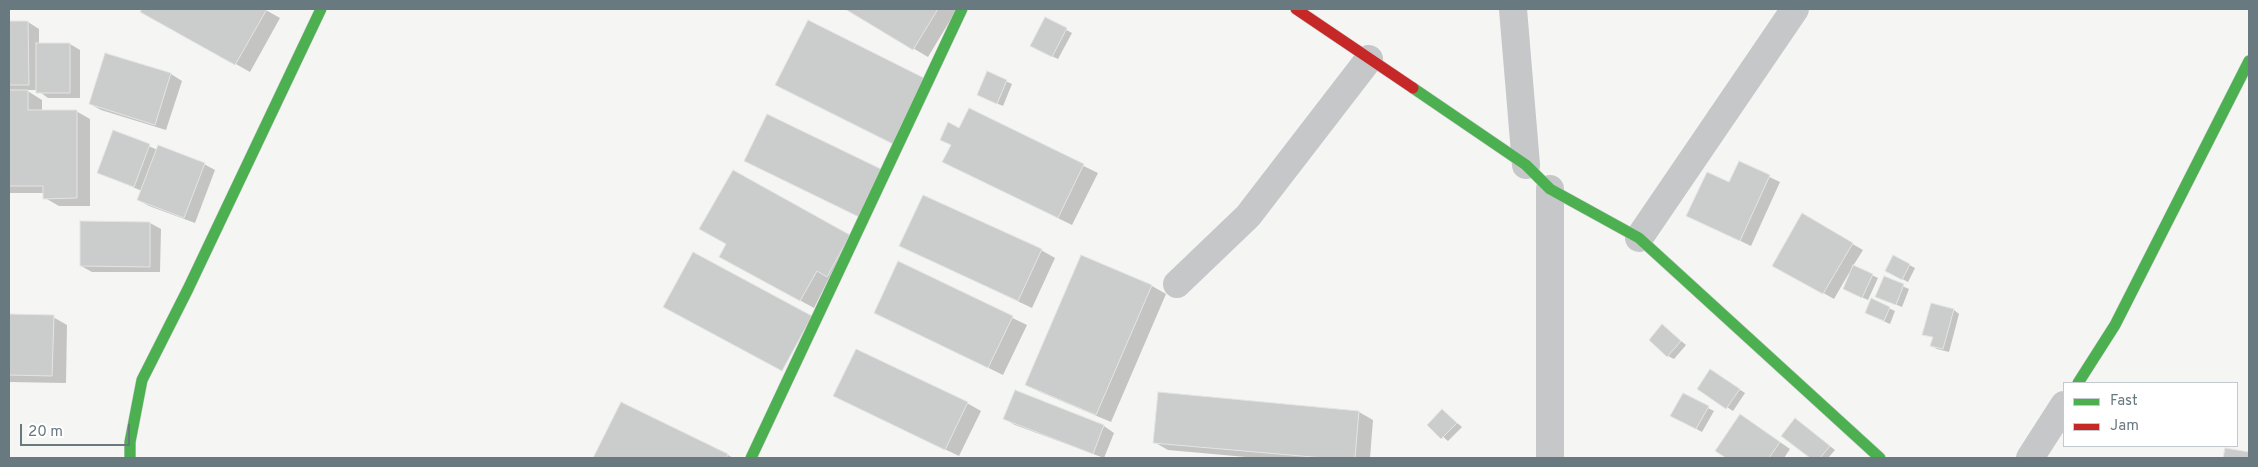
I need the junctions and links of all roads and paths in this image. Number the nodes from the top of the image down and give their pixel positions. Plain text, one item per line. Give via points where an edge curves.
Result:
1 (321, 9) edge
2 (962, 9) edge
3 (1296, 9) edge
4 (1513, 9) edge
5 (1795, 9) edge
6 (1369, 59) junction
7 (2249, 61) edge
8 (1526, 166) junction
9 (1550, 188) junction
10 (1639, 238) junction
11 (1177, 284) dead end
12 (2079, 382) edge
13 (2063, 407) edge
14 (130, 458) edge
15 (751, 458) edge
16 (1550, 458) edge
17 (1880, 458) edge
18 (2030, 458) edge

1 - 14 street via 142,380
2 - 15 street
3 - 6 street
4 - 8 street
5 - 10 street
6 - 8 street
6 - 11 street via 1248,216
7 - 12 street via 2115,325
8 - 9 street
9 - 10 street
9 - 16 street
10 - 17 street
13 - 18 street

